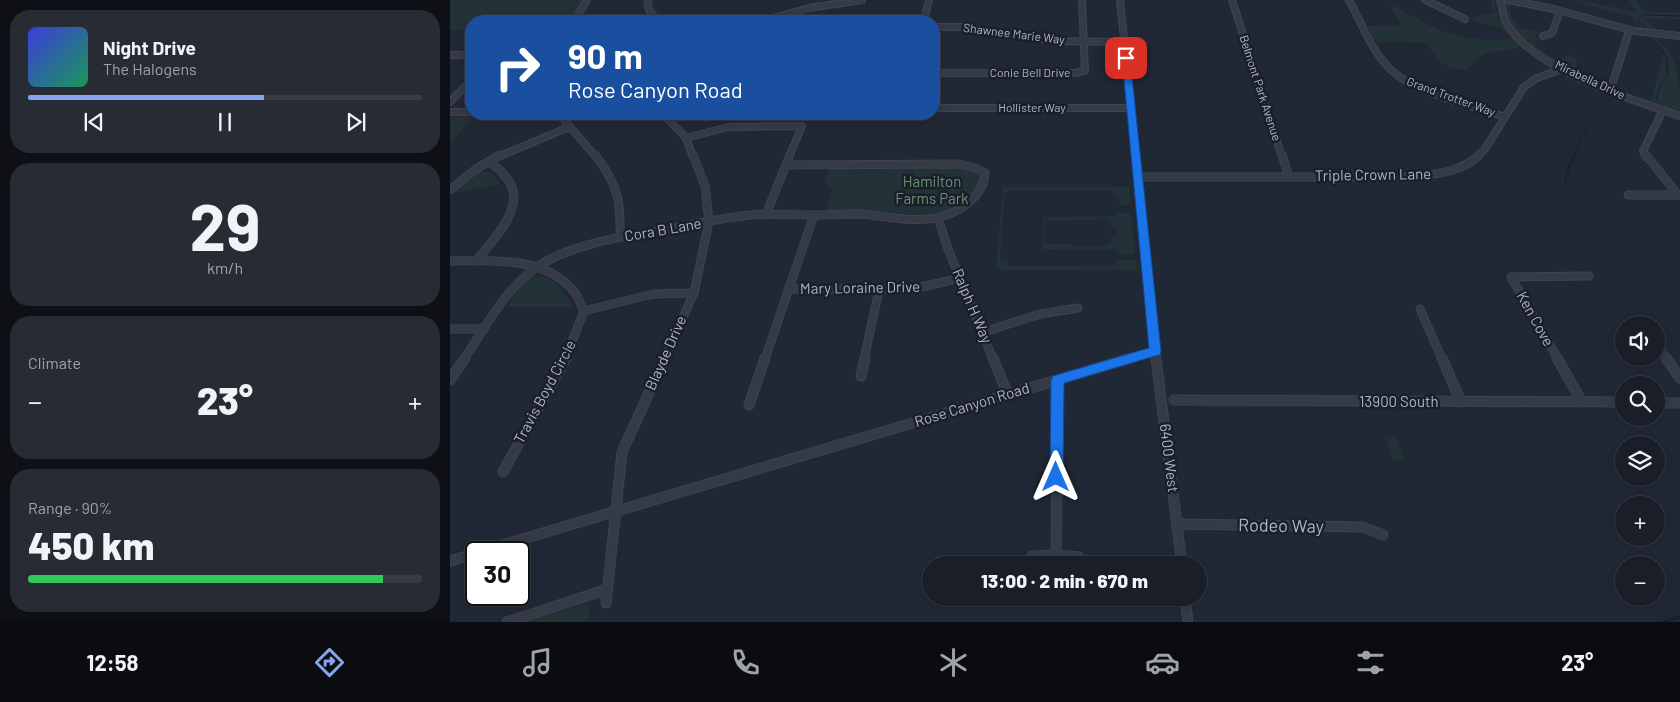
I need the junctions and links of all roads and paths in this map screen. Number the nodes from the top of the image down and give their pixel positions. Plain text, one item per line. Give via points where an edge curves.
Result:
1 (586, 0) edge
2 (648, 0) edge
3 (862, 0) edge
4 (930, 0) edge
5 (1082, 0) edge
6 (1120, 0) edge
7 (1232, 0) edge
8 (1350, 0) edge
9 (1425, 0) edge
10 (1500, 0) edge
11 (1508, 0) edge
12 (1560, 11) junction
13 (578, 15) edge
14 (652, 15) edge
15 (784, 15) edge
16 (926, 15) edge
17 (1465, 19) dead end
18 (940, 27) edge
19 (1022, 28) dead end
20 (988, 31) junction
21 (1629, 31) junction
22 (1017, 36) junction
23 (1543, 36) dead end
24 (1678, 36) edge
25 (984, 39) dead end
26 (1680, 40) edge
27 (1082, 42) junction
28 (1125, 42) junction
29 (450, 55) edge
30 (465, 55) edge
31 (1562, 69) junction
32 (940, 73) edge
33 (465, 86) edge
34 (1610, 91) junction
35 (450, 102) edge
36 (940, 108) edge
37 (1131, 108) junction
38 (1663, 110) junction
39 (450, 112) edge
40 (465, 112) edge
41 (1680, 116) edge
42 (1505, 117) junction
43 (564, 120) edge
44 (668, 120) edge
45 (568, 126) junction
46 (686, 138) junction
47 (489, 161) junction
48 (786, 164) junction
49 (1139, 177) junction
50 (1289, 177) junction
51 (450, 190) edge
52 (1628, 195) dead end
53 (1679, 195) edge
54 (766, 214) junction
55 (814, 215) junction
56 (938, 218) junction
57 (709, 222) junction
58 (620, 237) junction
59 (450, 261) edge
60 (476, 261) junction
61 (536, 266) junction
62 (1589, 276) dead end
63 (960, 278) junction
64 (788, 289) junction
65 (879, 290) junction
66 (694, 292) junction
67 (1078, 308) dead end
68 (1420, 309) dead end
69 (584, 311) junction
70 (484, 328) junction
71 (450, 329) edge
72 (984, 332) junction
73 (1155, 351) junction
74 (1665, 356) edge
75 (860, 376) dead end
76 (1680, 378) edge
77 (450, 380) edge
78 (1058, 380) junction
79 (1008, 394) junction
80 (1174, 400) dead end
81 (1461, 402) junction
82 (1582, 402) junction
83 (1615, 402) edge
84 (1665, 402) edge
85 (1680, 403) edge
86 (749, 405) dead end
87 (502, 472) dead end
88 (617, 511) junction
89 (1177, 524) junction
90 (1383, 534) dead end
91 (518, 541) edge
92 (1056, 555) junction
93 (1032, 556) dead end
94 (1068, 556) edge
95 (1181, 556) edge
96 (465, 557) edge
97 (450, 561) edge
98 (608, 590) junction
99 (606, 603) dead end
100 (1186, 606) edge
101 (507, 622) edge
102 (1188, 622) edge

1 - 13 street
2 - 14 street
3 - 15 street
4 - 16 street
5 - 27 street, Conie Bell Drive
6 - 28 street
7 - 50 street, Belmont Park Avenue
8 - 42 street, Grand Trotter Way via 1386,66 1397,76 1418,87
9 - 17 street
10 - 31 street, Mirabella Drive via 1503,15 1514,33
11 - 12 street
12 - 21 street
12 - 23 street via 1552,33
18 - 20 street, Shawnee Marie Way
19 - 22 street
20 - 22 street, Shawnee Marie Way
20 - 25 street
21 - 24 street
21 - 34 street
22 - 27 street, Shawnee Marie Way
24 - 26 street
27 - 28 street, Shawnee Marie Way
27 - 32 street, Conie Bell Drive via 1085,71
28 - 37 street
29 - 30 street
31 - 34 street, Mirabella Drive
31 - 42 street, Triple Crown Lane via 1527,84
33 - 35 street
34 - 38 street, Mirabella Drive
36 - 37 street, Hollister Way
37 - 49 street
38 - 41 street, Mirabella Drive
38 - 53 street via 1644,151 1649,162
39 - 40 street
42 - 50 street, Triple Crown Lane via 1482,153 1451,171 1411,177
43 - 45 street
44 - 46 street, Blayde Drive
45 - 47 street
45 - 58 street via 606,170 616,188 622,210
46 - 48 street via 721,126 802,126
46 - 57 street, Blayde Drive via 705,186
47 - 51 street
47 - 60 street via 503,171 513,186 514,205
48 - 54 street
48 - 56 street via 959,164 985,173 984,185 964,206
49 - 50 street, Triple Crown Lane
49 - 73 street
52 - 53 street
54 - 55 street, Cora B Lane
54 - 57 street, Cora B Lane
55 - 56 street, Cora B Lane
55 - 64 street
56 - 63 street, Ralph H Way
57 - 58 street, Cora B Lane
57 - 66 street, Blayde Drive
58 - 61 street, Cora B Lane via 579,246
59 - 60 street
60 - 61 street via 512,261
61 - 69 street via 563,280 576,294
61 - 70 street, Cora B Lane via 513,287
62 - 82 street, Ken Cove via 1512,277
63 - 65 street, Mary Loraine Drive via 913,289
63 - 72 street, Ralph H Way
64 - 65 street, Mary Loraine Drive
64 - 86 street
65 - 75 street
66 - 69 street via 653,294
66 - 88 street, Blayde Drive via 622,452
67 - 72 street via 1040,314
68 - 81 street
69 - 87 street, Travis Boyd Circle via 570,350
70 - 71 street
70 - 77 street, Cora B Lane
72 - 79 street, Ralph H Way
73 - 78 street, Rose Canyon Road
73 - 89 street, 6400 West
74 - 76 street
78 - 79 street, Rose Canyon Road
78 - 92 street
79 - 88 street, Rose Canyon Road
80 - 81 street, 13900 South
81 - 82 street, 13900 South
82 - 83 street, 13900 South
84 - 85 street
88 - 91 street, Rose Canyon Road
88 - 98 street, Blayde Drive
89 - 90 street, Rodeo Way via 1363,527
89 - 95 street, 6400 West
92 - 93 street
92 - 94 street
96 - 97 street, Rose Canyon Road
98 - 99 street, Blayde Drive
98 - 101 street
100 - 102 street

